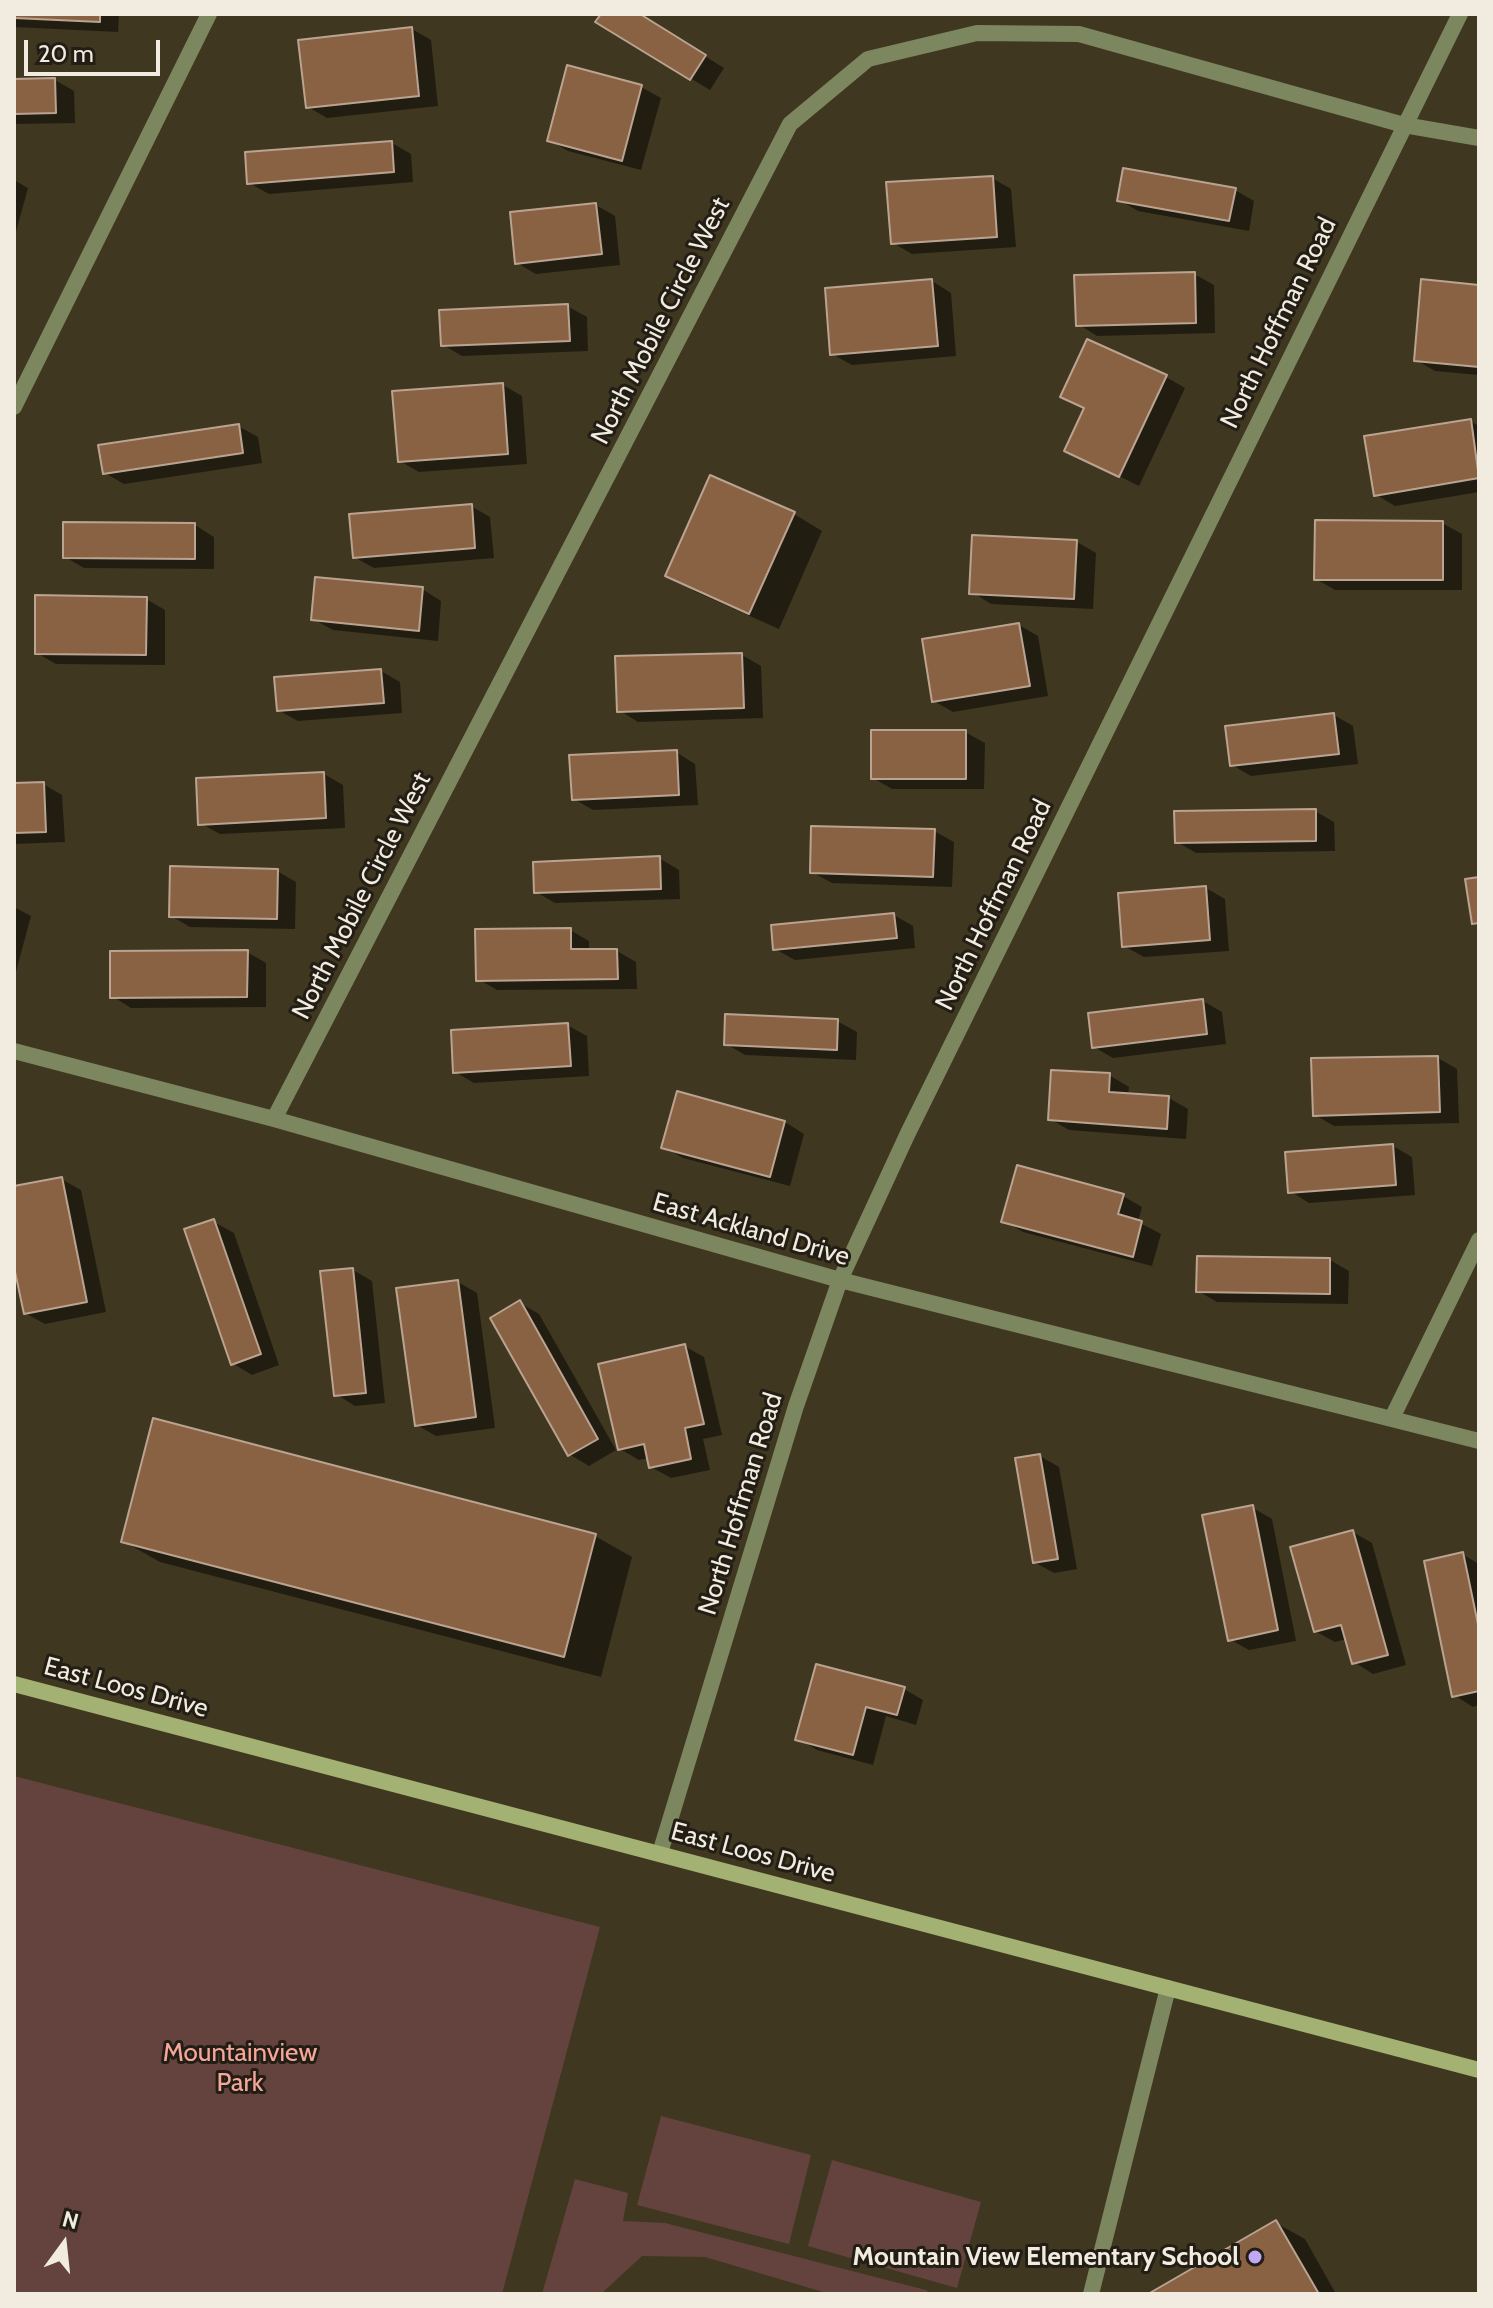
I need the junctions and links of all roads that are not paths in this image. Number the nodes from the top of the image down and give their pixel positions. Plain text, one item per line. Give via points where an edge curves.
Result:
1 (209, 14) edge
2 (1460, 14) edge
3 (1404, 125) junction
4 (1479, 138) edge
5 (14, 407) edge
6 (14, 1051) edge
7 (274, 1119) junction
8 (1479, 1240) edge
9 (840, 1280) junction
10 (1392, 1418) junction
11 (1479, 1441) edge
12 (14, 1684) edge
13 (660, 1853) junction
14 (1168, 1988) junction
15 (1479, 2070) edge
16 (1091, 2294) edge

1 - 5 street
2 - 3 street, North Hoffman Road
3 - 4 street, North Mobile Circle West
3 - 7 street, North Mobile Circle West via 1079,34 977,33 868,59 790,124
3 - 9 street, North Hoffman Road
6 - 7 street, East Ackland Drive
7 - 9 street, East Ackland Drive
8 - 10 street
9 - 10 street, East Ackland Drive
9 - 13 street, North Hoffman Road via 796,1406
10 - 11 street, East Ackland Drive
12 - 13 street, East Loos Drive
13 - 14 street, East Loos Drive
14 - 15 street, East Loos Drive
14 - 16 street

